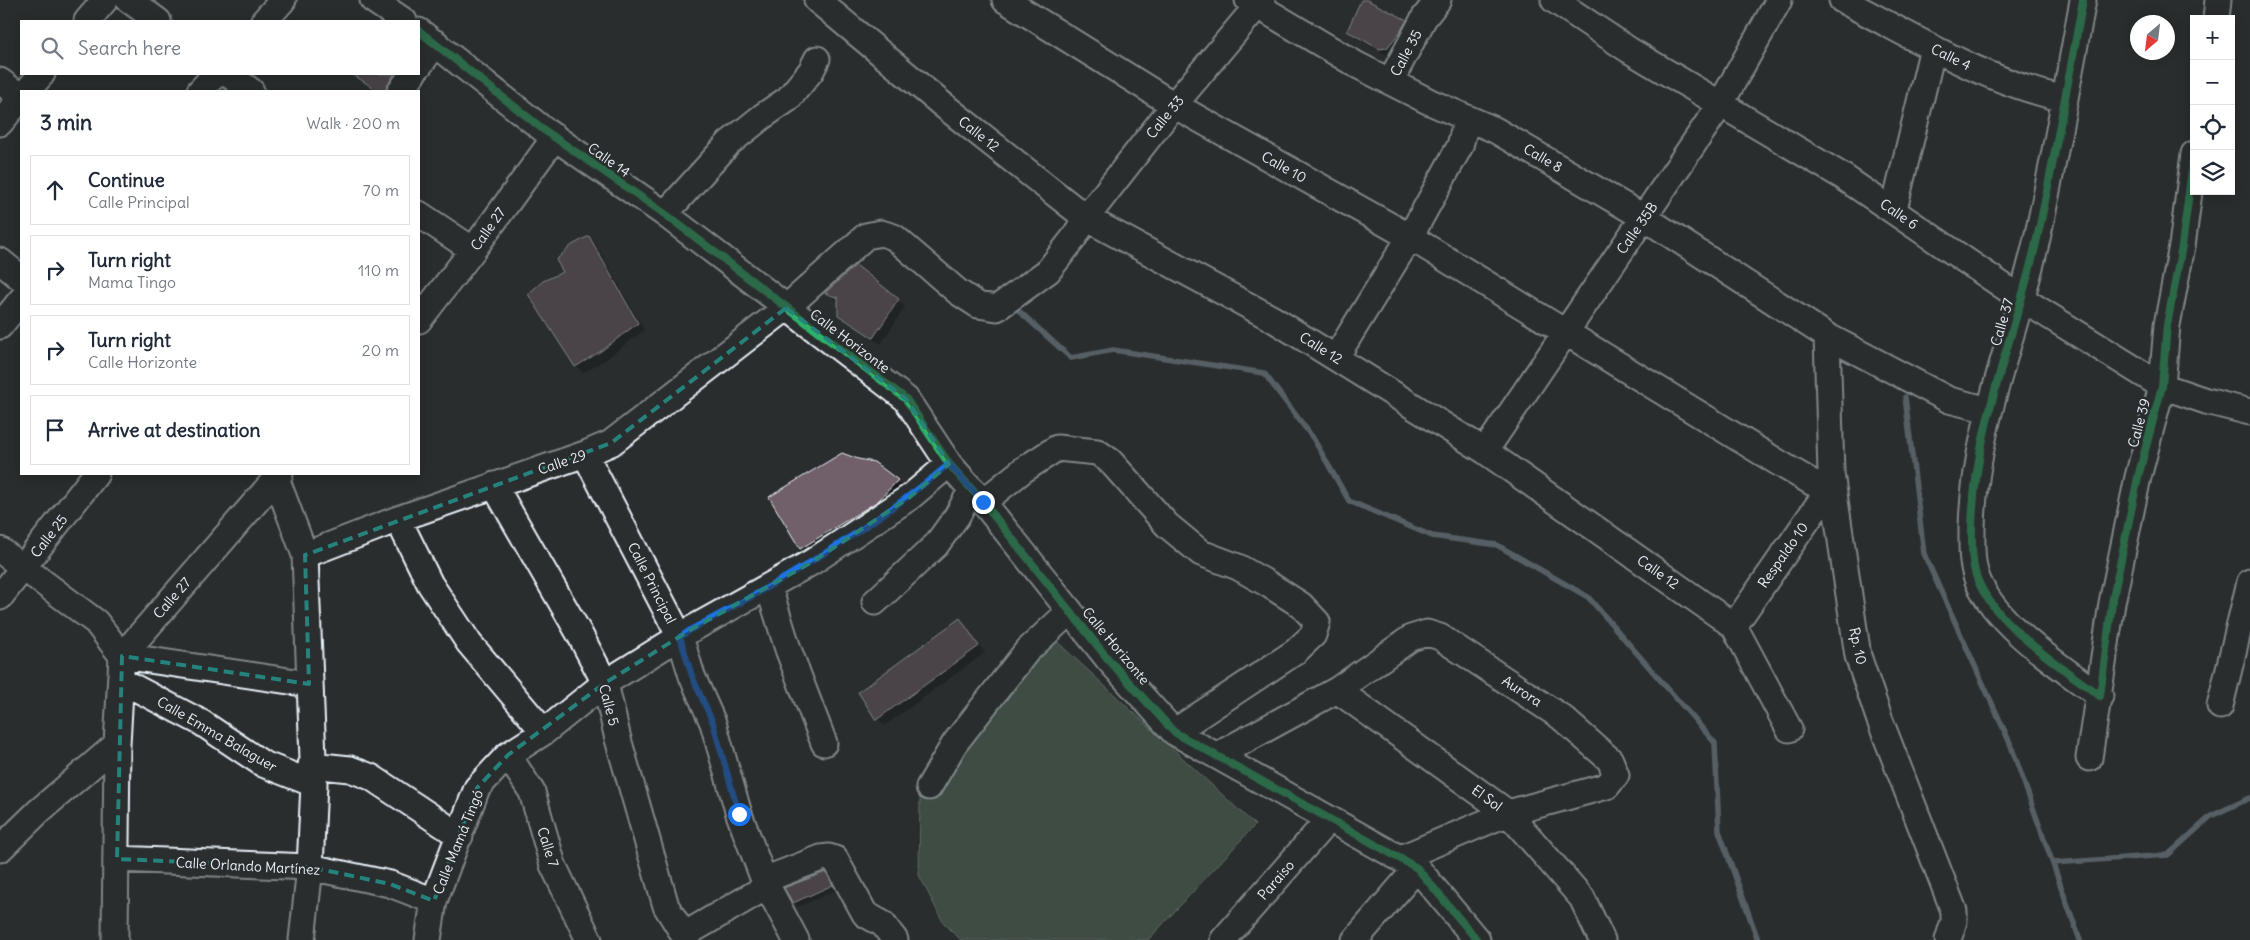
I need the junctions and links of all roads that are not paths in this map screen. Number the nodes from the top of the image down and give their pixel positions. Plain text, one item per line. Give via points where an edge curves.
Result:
1 (105, 0) edge
2 (129, 0) edge
3 (283, 0) edge
4 (374, 0) edge
5 (817, 0) edge
6 (1005, 0) edge
7 (1438, 0) edge
8 (1554, 0) edge
9 (1779, 0) edge
10 (1842, 0) edge
11 (2083, 0) edge
12 (2218, 0) edge
13 (1256, 2) edge
14 (2216, 15) edge
15 (87, 20) edge
16 (157, 20) edge
17 (265, 20) edge
18 (403, 20) edge
19 (427, 37) edge
20 (1933, 48) junction
21 (817, 59) dead end
22 (420, 62) edge
23 (41, 75) edge
24 (215, 75) edge
25 (229, 75) edge
26 (412, 75) edge
27 (0, 81) edge
28 (1390, 82) junction
29 (28, 90) edge
30 (201, 90) edge
31 (250, 90) edge
32 (401, 90) edge
33 (20, 97) edge
34 (2065, 98) junction
35 (20, 99) edge
36 (1174, 105) junction
37 (1720, 105) junction
38 (1467, 118) junction
39 (0, 123) edge
40 (555, 137) junction
41 (2190, 185) edge
42 (1894, 210) junction
43 (665, 214) junction
44 (420, 215) edge
45 (1086, 218) junction
46 (1645, 218) junction
47 (1410, 237) junction
48 (1073, 239) joint
49 (473, 250) junction
50 (0, 261) edge
51 (20, 277) edge
52 (2022, 298) junction
53 (20, 301) edge
54 (786, 308) junction
55 (420, 319) edge
56 (0, 326) edge
57 (1564, 332) junction
58 (1827, 336) junction
59 (1336, 357) junction
60 (2162, 386) junction
61 (1989, 410) junction
62 (2250, 412) edge
63 (1486, 451) junction
64 (585, 454) junction
65 (949, 464) junction
66 (95, 475) edge
67 (278, 476) edge
68 (1832, 484) junction
69 (494, 485) junction
70 (977, 495) junction
71 (398, 519) junction
72 (0, 550) edge
73 (305, 556) junction
74 (25, 566) junction
75 (2250, 582) edge
76 (769, 588) junction
77 (0, 597) edge
78 (875, 602) dead end
79 (1070, 611) junction
80 (1734, 626) junction
81 (680, 637) junction
82 (122, 656) junction
83 (122, 681) junction
84 (605, 683) junction
85 (309, 684) junction
86 (1338, 690) junction
87 (2100, 696) junction
88 (2220, 706) dead end
89 (1789, 729) dead end
90 (544, 732) junction
91 (1174, 732) junction
92 (824, 743) dead end
93 (117, 744) junction
94 (508, 755) junction
95 (1218, 755) junction
96 (2089, 758) dead end
97 (313, 774) junction
98 (929, 787) dead end
99 (1508, 813) junction
100 (1329, 819) junction
101 (460, 836) junction
102 (0, 849) edge
103 (117, 859) junction
104 (1409, 863) junction
105 (310, 867) junction
106 (766, 883) junction
107 (434, 901) junction
108 (685, 937) edge
109 (115, 940) edge
110 (302, 940) edge
111 (428, 940) edge
112 (589, 940) edge
113 (796, 940) edge
114 (895, 940) edge
115 (1223, 940) edge
116 (1354, 940) edge
117 (1478, 940) edge
118 (1602, 940) edge
119 (1948, 940) edge

1 - 15 street
2 - 16 street
3 - 17 street
4 - 18 street
5 - 45 street, Calle 12
6 - 36 street, Calle 10
7 - 28 street, Calle 35 via 1424,18
8 - 37 street, Calle 6
9 - 37 street, Calle 35B
10 - 20 street, Calle 4
11 - 34 street, Calle 37
12 - 14 street
13 - 28 street, Calle 8
13 - 36 street, Calle 33
19 - 22 street
19 - 40 street, Calle 14
20 - 34 street, Calle 4 via 2029,91
20 - 42 street
21 - 43 street via 788,99 729,143
23 - 29 street
24 - 30 street
25 - 31 street
26 - 32 street
27 - 33 street
28 - 38 street, Calle 8
34 - 52 street, Calle 37
35 - 39 street
36 - 45 street, Calle 33
36 - 47 street, Calle 10
37 - 42 street, Calle 6
37 - 46 street, Calle 35B
38 - 46 street, Calle 8 via 1495,130
38 - 47 street via 1460,146
40 - 43 street, Calle 14
40 - 49 street, Calle 27
41 - 60 street, Calle 39 via 2167,325
42 - 52 street, Calle 6
43 - 54 street, Calle 14
44 - 49 street
45 - 48 street, Calle 33
45 - 59 street, Calle 12
46 - 57 street, Calle 35B
46 - 58 street, Calle 8
47 - 57 street, Calle 10
47 - 59 street
48 - 54 street, Calle 29 via 1048,272 997,308 978,305 958,292 894,237 881,233 866,236
49 - 55 street, Calle 27
50 - 51 street
52 - 60 street, Calle 6
52 - 61 street, Calle 37
53 - 56 street
54 - 64 street, Calle 29 via 611,443
54 - 65 street, Calle Horizonte via 906,398
57 - 63 street, Calle 35B
57 - 68 street, Calle 10 via 1813,483
58 - 61 street, Calle 8 via 1949,400
58 - 68 street, Rp. 10
59 - 63 street, Calle 12
60 - 62 street, Calle 6
60 - 87 street, Calle 39 via 2138,477 2112,602
61 - 87 street, Calle 37 via 1976,469 1972,555 1978,581 1992,604 2023,637
63 - 80 street, Calle 12
64 - 69 street, Calle 29
64 - 81 street, Calle Principal
65 - 70 street, Calle Horizonte
65 - 76 street, Calle Mamá Tingó via 910,497
66 - 74 street, Calle 25
67 - 73 street
67 - 82 street, Calle 27
68 - 80 street, Respaldo 10
68 - 119 street, Rp. 10 via 1858,656 1954,912
69 - 71 street, Calle 29
69 - 84 street, Calle 5
70 - 78 street via 936,545
70 - 79 street, Calle Horizonte
70 - 91 street via 1057,448 1097,452 1110,460 1166,525 1202,553 1268,584 1301,606 1317,622 1313,635 1295,652
71 - 73 street, Calle 29
71 - 90 street via 430,584 470,643
72 - 74 street
73 - 85 street
74 - 77 street, Calle 25
74 - 82 street via 96,622
75 - 88 street
76 - 81 street, Calle Mamá Tingó
76 - 92 street
79 - 91 street, Calle Horizonte
79 - 98 street via 1027,651 955,743
80 - 89 street, Calle 12
81 - 84 street, Calle Mamá Tingó
81 - 106 street, Calle Principal via 692,676 713,723 739,814
82 - 83 street
82 - 85 street
83 - 93 street
83 - 97 street, Calle Emma Balaguer via 202,723 263,764
84 - 90 street, Calle Mamá Tingó
84 - 108 street, Calle 5 via 666,906
85 - 97 street
86 - 95 street
86 - 99 street, El Sol
86 - 99 street, Aurora via 1411,638 1426,633 1440,637 1561,716 1610,760 1616,775 1607,786
87 - 96 street, Calle 39
90 - 94 street, Calle Mamá Tingó
91 - 95 street, Calle Horizonte
93 - 102 street
93 - 103 street
94 - 101 street, Calle Mamá Tingó via 477,788
94 - 112 street, Calle 7 via 532,792 553,865
95 - 100 street, Calle Horizonte
97 - 101 street, Calle Emma Balaguer via 350,768 371,777
97 - 105 street
99 - 104 street
99 - 118 street, El Sol via 1582,898
100 - 104 street, Calle Horizonte
100 - 115 street, Paraiso
101 - 107 street, Calle Mamá Tingó
103 - 105 street, Calle Orlando Martínez
103 - 109 street
104 - 116 street
104 - 117 street, Calle Horizonte
105 - 107 street, Calle Orlando Martínez via 390,884
105 - 110 street
106 - 108 street
106 - 113 street, Calle Principal
106 - 114 street via 820,858 835,859 865,914 883,924
107 - 111 street, Calle Mamá Tingó

